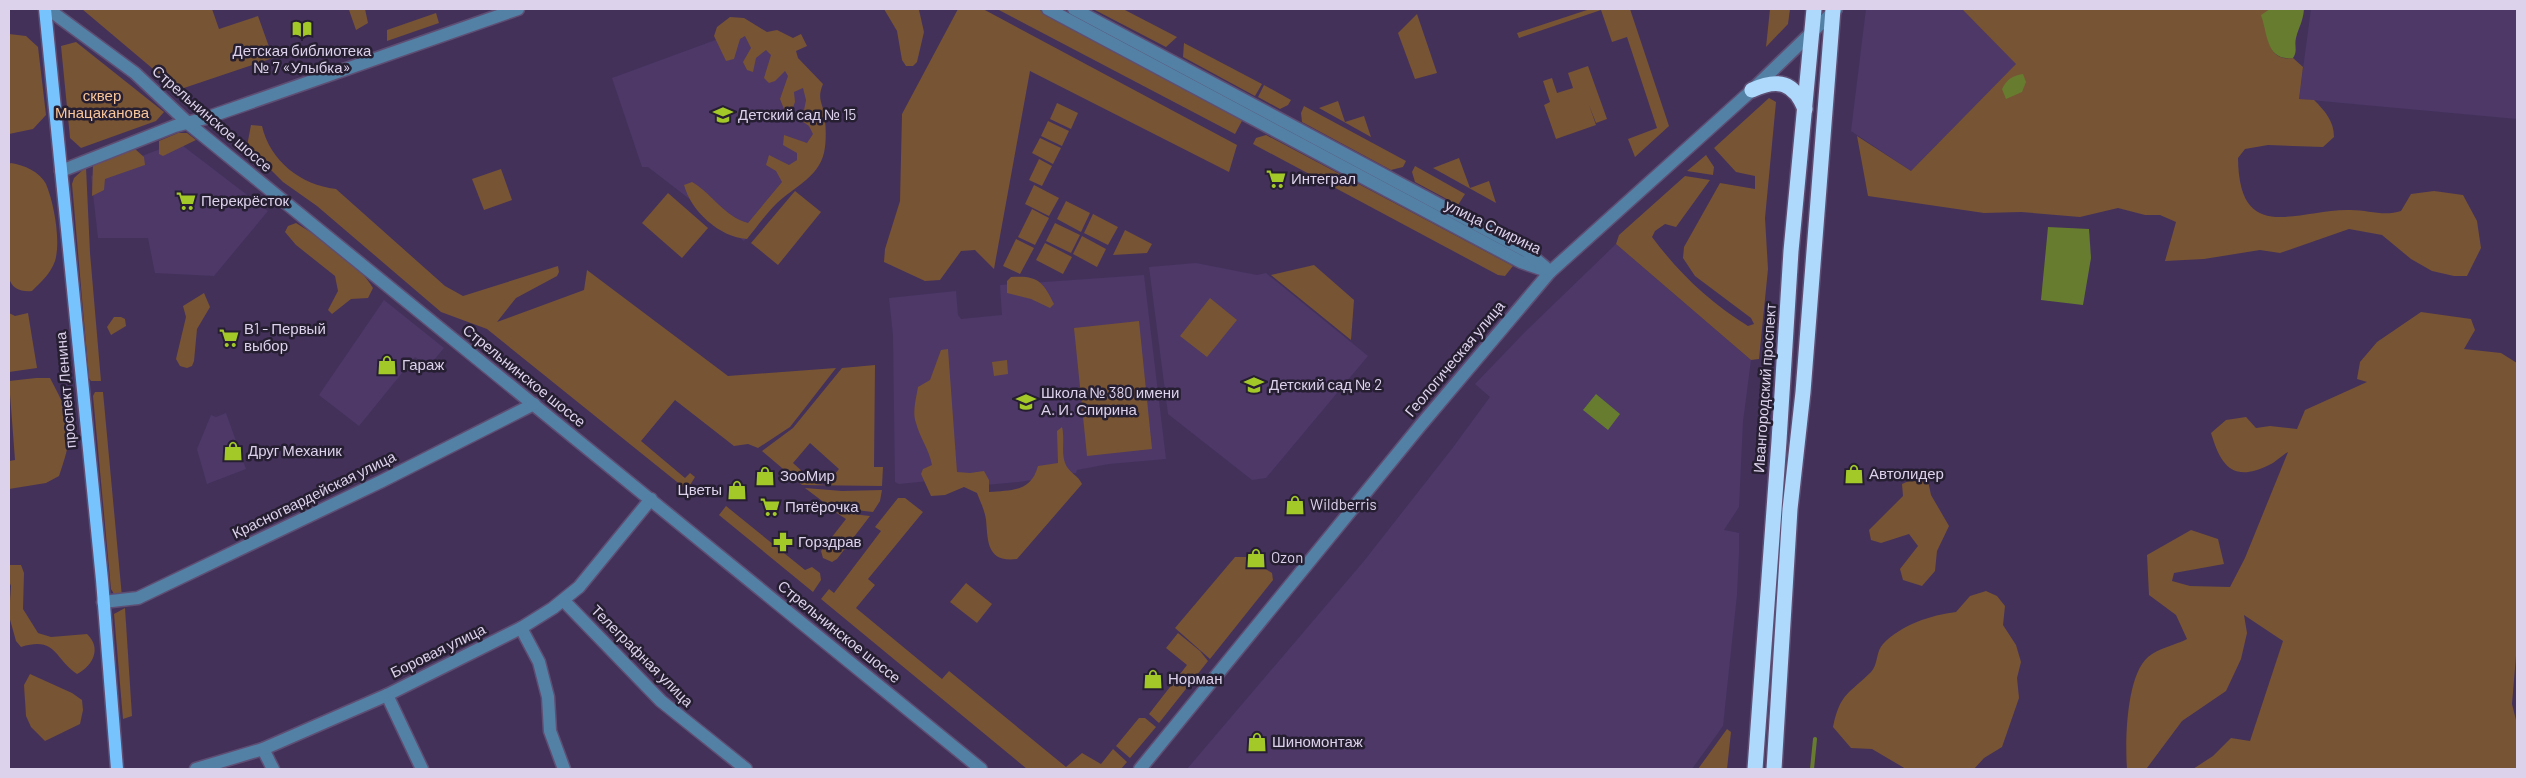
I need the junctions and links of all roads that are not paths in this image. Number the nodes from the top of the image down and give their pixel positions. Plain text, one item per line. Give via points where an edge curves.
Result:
1 (46, 9) edge
2 (518, 9) edge
3 (1048, 9) edge
4 (1074, 9) edge
5 (1814, 9) edge
6 (1834, 10) edge
7 (1812, 32) junction
8 (1752, 90) junction
9 (1805, 110) junction
10 (189, 124) junction
11 (61, 172) junction
12 (1550, 272) junction
13 (534, 404) junction
14 (651, 499) junction
15 (564, 601) junction
16 (103, 602) junction
17 (522, 628) junction
18 (387, 695) junction
19 (263, 749) junction
20 (117, 769) edge
21 (196, 769) edge
22 (273, 769) edge
23 (422, 769) edge
24 (564, 769) edge
25 (746, 769) edge
26 (981, 769) edge
27 (1140, 769) edge
28 (1755, 769) edge
29 (1774, 769) edge

1 - 10 street, Стрельнинское шоссе via 135,73
1 - 11 main road, проспект Ленина
2 - 10 street
3 - 12 street, улица Спирина via 1512,257
4 - 12 street, улица Спирина via 1526,251
5 - 7 highway, Ивангородский проспект
6 - 7 street, Геологическая улица
6 - 29 highway via 1803,392 1790,509
7 - 8 street, Геологическая улица
7 - 9 highway, Ивангородский проспект
8 - 9 highway via 1765,84 1786,85 1800,97
8 - 12 street, Геологическая улица
9 - 28 highway, Ивангородский проспект via 1791,251
10 - 11 street via 175,126
10 - 13 street, Стрельнинское шоссе
11 - 16 main road, проспект Ленина
12 - 27 street, Геологическая улица via 1426,418
13 - 14 street, Стрельнинское шоссе
13 - 16 street, Красногвардейская улица via 382,482 138,598
14 - 15 street, Боровая улица via 593,572
14 - 26 street, Стрельнинское шоссе
15 - 17 street, Боровая улица
15 - 25 street, Телеграфная улица via 661,701
16 - 20 main road, проспект Ленина
17 - 18 street, Боровая улица
17 - 24 street via 539,662 548,698 550,731
18 - 19 street, Боровая улица
18 - 23 street
19 - 21 street, Боровая улица
19 - 22 street

